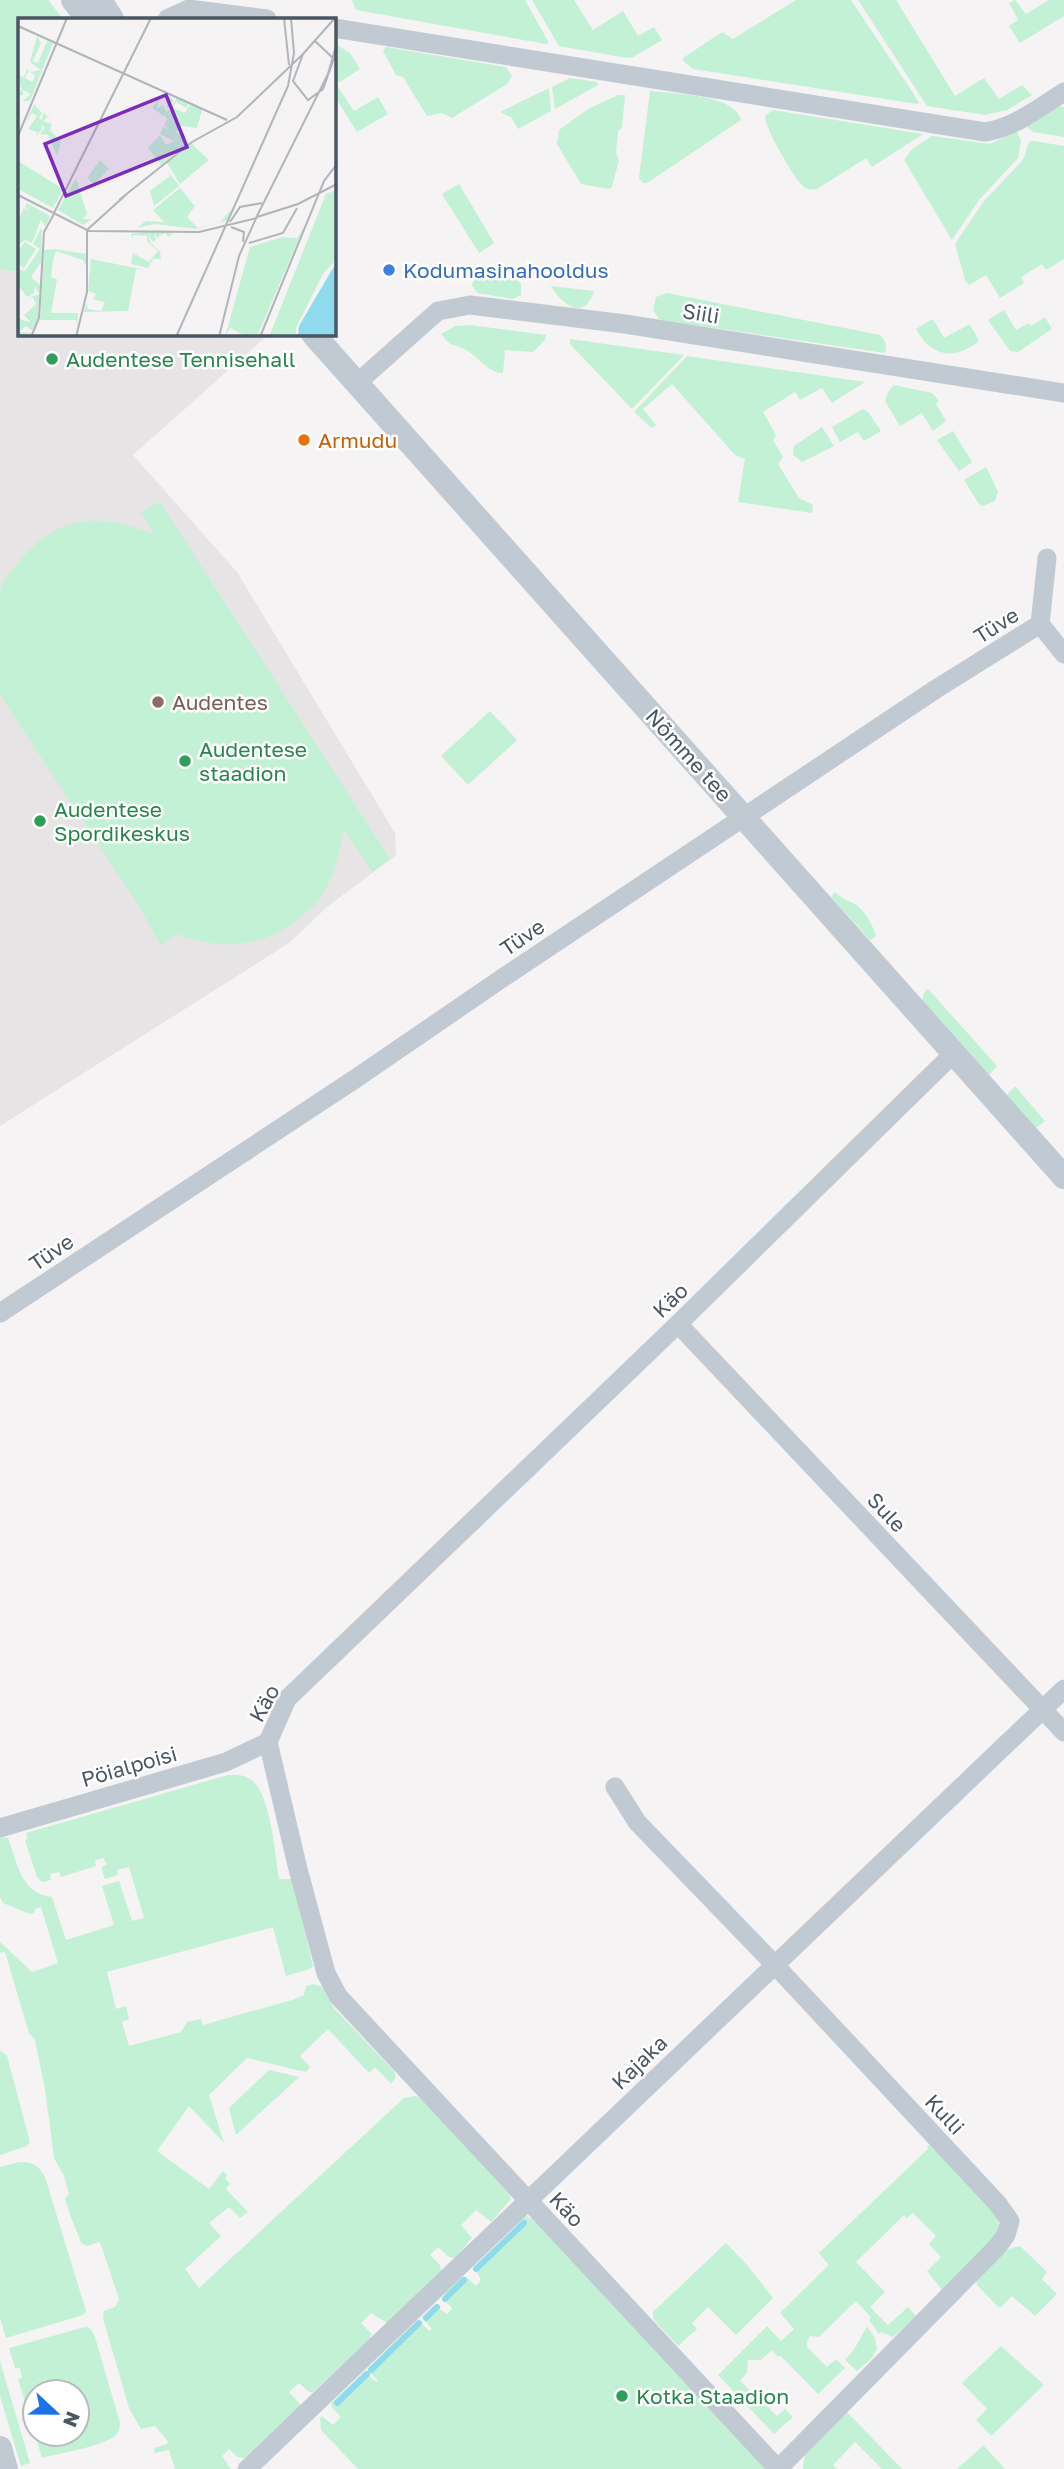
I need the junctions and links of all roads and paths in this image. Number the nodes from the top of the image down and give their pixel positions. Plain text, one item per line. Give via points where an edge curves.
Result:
1 (73, 0) edge
2 (100, 0) edge
3 (87, 18) edge
4 (111, 18) edge
5 (169, 18) edge
6 (259, 18) edge
7 (336, 29) edge
8 (1064, 92) edge
9 (315, 336) edge
10 (356, 384) junction
11 (1064, 393) edge
12 (1047, 558) dead end
13 (1040, 625) junction
14 (1064, 654) edge
15 (744, 818) junction
16 (954, 1053) junction
17 (1064, 1177) edge
18 (0, 1313) edge
19 (678, 1324) junction
20 (1064, 1689) edge
21 (1043, 1710) junction
22 (1064, 1732) edge
23 (268, 1742) junction
24 (615, 1787) dead end
25 (0, 1828) edge
26 (774, 1964) junction
27 (528, 2201) junction
28 (0, 2448) edge
29 (6, 2469) edge
30 (247, 2469) edge
31 (778, 2469) edge

1 - 3 street
2 - 4 street
5 - 6 street via 189,9
7 - 8 street via 985,132 1015,122
9 - 10 street, Nõmme tee
10 - 11 street, Siili via 438,312 470,305 625,324
10 - 15 street, Nõmme tee
12 - 13 street
13 - 14 street, Tüve
13 - 15 street, Tüve
15 - 16 street, Nõmme tee
15 - 18 street, Tüve
16 - 17 street, Nõmme tee
16 - 19 street, Käo
19 - 21 street, Sule
19 - 23 street, Käo via 287,1699
20 - 21 street, Kajaka
21 - 22 street, Sule
21 - 26 street, Kajaka
23 - 25 street, Pöialpoisi via 226,1762
23 - 27 street, Käo via 332,1986
24 - 26 street, Kulli via 637,1822
26 - 27 street, Kajaka
26 - 31 street, Kulli via 1010,2221 997,2247
27 - 30 street, Kajaka
27 - 31 street, Käo
28 - 29 street

